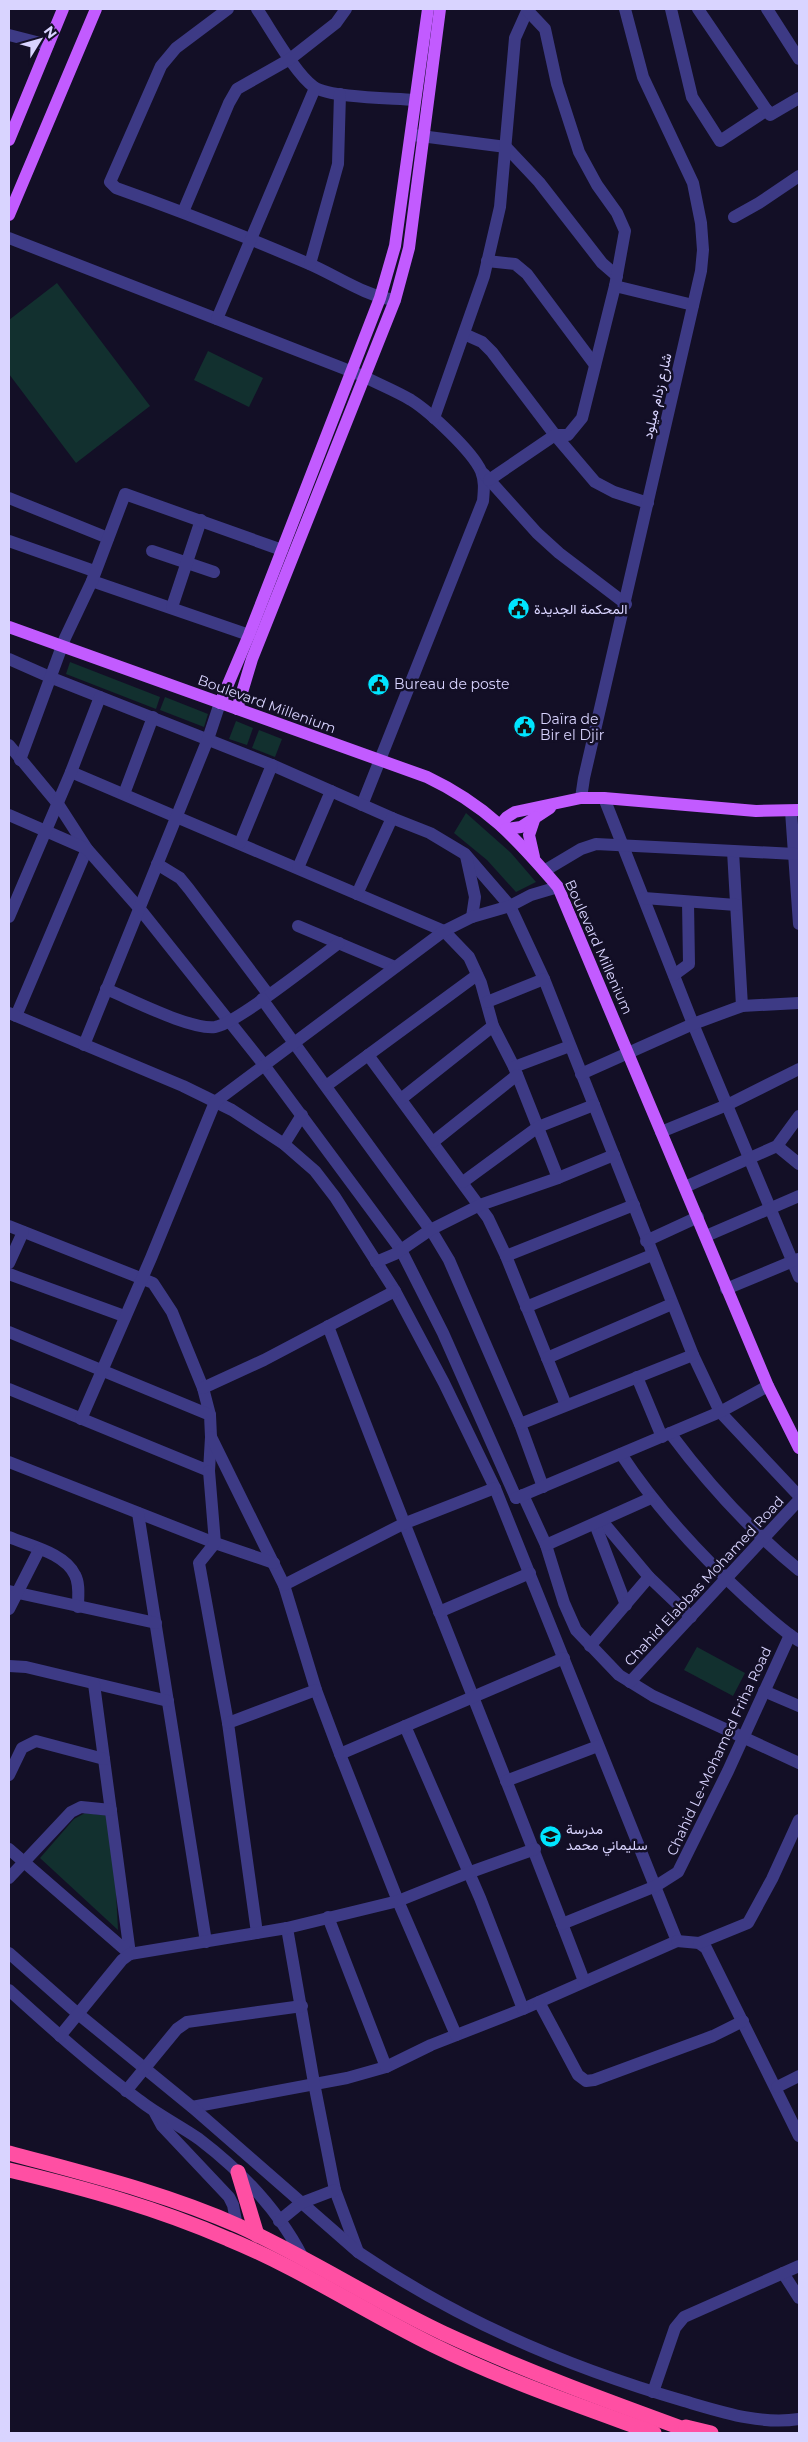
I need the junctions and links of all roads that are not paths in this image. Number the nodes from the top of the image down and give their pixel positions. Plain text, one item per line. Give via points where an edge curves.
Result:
1 (63, 9) edge
2 (96, 9) edge
3 (228, 9) edge
4 (257, 9) edge
5 (346, 9) edge
6 (428, 9) edge
7 (440, 9) edge
8 (528, 9) edge
9 (625, 9) edge
10 (671, 9) edge
11 (698, 9) edge
12 (767, 9) edge
13 (9, 34) edge
14 (48, 45) junction
15 (290, 58) junction
16 (799, 58) edge
17 (315, 88) junction
18 (340, 94) junction
19 (799, 98) edge
20 (414, 100) junction
21 (767, 110) junction
22 (411, 135) junction
23 (425, 137) junction
24 (9, 139) edge
25 (506, 147) junction
26 (799, 176) edge
27 (183, 212) junction
28 (9, 215) edge
29 (734, 217) dead end
30 (9, 238) edge
31 (250, 239) junction
32 (487, 261) junction
33 (310, 264) junction
34 (616, 281) junction
35 (380, 298) junction
36 (395, 300) junction
37 (693, 305) junction
38 (217, 319) junction
39 (464, 334) junction
40 (595, 365) junction
41 (357, 374) junction
42 (434, 418) junction
43 (555, 435) junction
44 (485, 475) junction
45 (9, 498) edge
46 (648, 503) junction
47 (201, 520) junction
48 (108, 538) junction
49 (9, 541) edge
50 (282, 550) junction
51 (152, 551) dead end
52 (186, 564) junction
53 (214, 572) dead end
54 (93, 576) junction
55 (626, 604) junction
56 (172, 607) junction
57 (9, 627) edge
58 (249, 635) junction
59 (62, 646) junction
60 (9, 659) edge
61 (52, 678) junction
62 (100, 697) junction
63 (220, 703) junction
64 (237, 709) junction
65 (153, 718) junction
66 (208, 739) junction
67 (9, 746) edge
68 (20, 760) junction
69 (380, 760) junction
70 (272, 765) junction
71 (71, 772) junction
72 (331, 791) junction
73 (124, 794) junction
74 (581, 798) junction
75 (604, 798) junction
76 (58, 804) junction
77 (362, 805) junction
78 (795, 811) edge
79 (486, 812) junction
80 (533, 813) junction
81 (9, 815) edge
82 (176, 816) junction
83 (392, 818) junction
84 (503, 827) junction
85 (47, 831) junction
86 (240, 843) junction
87 (621, 844) junction
88 (87, 849) junction
89 (733, 852) junction
90 (465, 854) junction
91 (794, 854) junction
92 (534, 860) junction
93 (157, 864) junction
94 (298, 868) junction
95 (544, 871) junction
96 (558, 887) junction
97 (357, 894) junction
98 (644, 898) junction
99 (688, 902) junction
100 (736, 905) junction
101 (510, 906) junction
102 (139, 908) junction
103 (9, 917) edge
104 (472, 917) junction
105 (799, 924) edge
106 (298, 926) dead end
107 (444, 932) junction
108 (339, 943) junction
109 (395, 967) junction
110 (477, 975) junction
111 (674, 975) junction
112 (544, 980) junction
113 (106, 989) junction
114 (265, 997) junction
115 (487, 1002) junction
116 (799, 1003) edge
117 (742, 1006) junction
118 (12, 1015) edge
119 (230, 1021) junction
120 (693, 1024) junction
121 (493, 1026) junction
122 (294, 1042) junction
123 (84, 1045) junction
124 (570, 1046) junction
125 (630, 1052) junction
126 (368, 1055) junction
127 (264, 1065) junction
128 (799, 1069) edge
129 (516, 1071) junction
130 (581, 1074) junction
131 (326, 1086) junction
132 (401, 1099) junction
133 (215, 1102) junction
134 (594, 1105) junction
135 (727, 1105) junction
136 (302, 1115) junction
137 (799, 1116) edge
138 (538, 1127) junction
139 (661, 1132) junction
140 (433, 1142) junction
141 (284, 1144) junction
142 (777, 1146) junction
143 (614, 1155) junction
144 (749, 1158) junction
145 (799, 1164) edge
146 (558, 1178) junction
147 (463, 1182) junction
148 (685, 1187) junction
149 (799, 1196) edge
150 (480, 1205) junction
151 (634, 1205) junction
152 (770, 1209) junction
153 (698, 1217) junction
154 (9, 1226) edge
155 (430, 1230) junction
156 (23, 1232) junction
157 (706, 1236) junction
158 (646, 1240) junction
159 (401, 1250) junction
160 (652, 1255) junction
161 (506, 1256) junction
162 (796, 1260) edge
163 (376, 1262) junction
164 (9, 1263) edge
165 (9, 1274) edge
166 (799, 1277) edge
167 (142, 1279) junction
168 (726, 1288) junction
169 (395, 1292) junction
170 (672, 1304) junction
171 (526, 1307) junction
172 (124, 1316) junction
173 (328, 1326) junction
174 (9, 1332) edge
175 (693, 1356) junction
176 (547, 1358) junction
177 (102, 1369) junction
178 (637, 1377) junction
179 (768, 1386) junction
180 (203, 1388) junction
181 (9, 1389) edge
182 (566, 1405) junction
183 (720, 1412) junction
184 (210, 1415) junction
185 (81, 1419) junction
186 (784, 1420) junction
187 (520, 1424) junction
188 (799, 1433) edge
189 (666, 1435) junction
190 (211, 1437) junction
191 (799, 1448) edge
192 (621, 1454) junction
193 (9, 1462) edge
194 (209, 1471) junction
195 (543, 1487) junction
196 (496, 1488) junction
197 (520, 1496) junction
198 (651, 1498) junction
199 (799, 1498) edge
200 (501, 1503) junction
201 (138, 1513) junction
202 (598, 1522) junction
203 (403, 1524) junction
204 (9, 1537) edge
205 (763, 1539) junction
206 (215, 1543) junction
207 (546, 1544) junction
208 (40, 1550) junction
209 (274, 1563) junction
210 (799, 1570) edge
211 (530, 1573) junction
212 (649, 1577) junction
213 (726, 1579) junction
214 (284, 1586) junction
215 (12, 1592) edge
216 (626, 1605) junction
217 (78, 1606) junction
218 (9, 1609) edge
219 (439, 1612) junction
220 (691, 1617) junction
221 (156, 1623) junction
222 (796, 1638) edge
223 (590, 1646) junction
224 (564, 1658) junction
225 (9, 1666) edge
226 (630, 1682) junction
227 (94, 1684) junction
228 (316, 1690) junction
229 (764, 1691) junction
230 (474, 1696) junction
231 (168, 1701) junction
232 (799, 1706) edge
233 (228, 1723) junction
234 (405, 1726) junction
235 (743, 1738) junction
236 (598, 1746) junction
237 (340, 1754) junction
238 (104, 1759) junction
239 (799, 1763) edge
240 (9, 1775) edge
241 (506, 1781) junction
242 (111, 1810) junction
243 (799, 1820) edge
244 (793, 1844) edge
245 (9, 1850) edge
246 (535, 1850) junction
247 (24, 1863) junction
248 (468, 1873) junction
249 (9, 1878) edge
250 (656, 1886) junction
251 (398, 1901) junction
252 (328, 1918) junction
253 (562, 1924) junction
254 (287, 1928) junction
255 (257, 1933) junction
256 (677, 1941) junction
257 (206, 1942) junction
258 (699, 1942) junction
259 (9, 1953) edge
260 (130, 1954) junction
261 (584, 1982) junction
262 (9, 1990) edge
263 (539, 2002) junction
264 (302, 2006) junction
265 (523, 2009) junction
266 (77, 2013) junction
267 (743, 2020) junction
268 (60, 2036) junction
269 (456, 2036) junction
270 (386, 2067) junction
271 (146, 2068) junction
272 (799, 2076) edge
273 (314, 2084) junction
274 (777, 2087) junction
275 (126, 2091) junction
276 (192, 2108) junction
277 (155, 2113) junction
278 (799, 2136) edge
279 (9, 2153) edge
280 (9, 2170) edge
281 (238, 2172) junction
282 (336, 2190) junction
283 (301, 2203) junction
284 (279, 2221) junction
285 (238, 2226) junction
286 (257, 2235) junction
287 (358, 2252) junction
288 (303, 2258) junction
289 (799, 2266) edge
290 (783, 2274) junction
291 (799, 2298) edge
292 (653, 2392) junction
293 (799, 2419) edge
294 (655, 2426) edge
295 (695, 2433) edge
296 (711, 2433) edge

1 - 14 main road
2 - 28 main road
3 - 27 street via 176,48 161,66 110,182 116,188
4 - 15 street
5 - 15 street via 336,23
6 - 20 main road
7 - 23 main road
8 - 25 street via 515,38
8 - 34 street via 545,29 557,84 579,152 623,224 624,237
9 - 37 street, شارع زدام ميلود via 643,77 696,193 703,250
10 - 21 street via 692,97 720,141
11 - 21 street
12 - 16 street
13 - 14 street
14 - 24 main road
15 - 17 street
15 - 27 street via 237,89
17 - 18 street
17 - 31 street
18 - 20 street
18 - 33 street via 338,164
19 - 21 street via 770,115
20 - 22 main road
22 - 23 street
22 - 35 main road via 394,246
23 - 25 street
23 - 36 main road via 409,248
25 - 32 street via 500,207
25 - 34 street via 539,182
26 - 29 street
27 - 31 street
30 - 38 street
31 - 33 street
31 - 38 street
32 - 39 street
32 - 40 street via 515,264 527,274
33 - 35 street
34 - 37 street
34 - 40 street
35 - 36 street
35 - 41 main road
36 - 41 main road
37 - 46 street, شارع زدام ميلود
38 - 41 street
39 - 42 street
39 - 43 street via 482,342 492,352
40 - 43 street via 582,418 568,435
41 - 42 street via 411,401
41 - 50 main road
41 - 64 main road via 252,659
42 - 44 street
43 - 44 street
43 - 46 street via 595,482
44 - 55 street via 559,553
44 - 69 street via 483,501
45 - 48 street
46 - 55 street, شارع زدام ميلود
47 - 48 street via 125,494
47 - 50 street
47 - 52 street
48 - 54 street
49 - 54 street
50 - 58 main road
51 - 52 street
52 - 53 street
52 - 56 street
54 - 56 street
54 - 59 street
55 - 74 street, شارع زدام ميلود
56 - 58 street
57 - 59 main road, Boulevard Millenium
58 - 63 main road
59 - 61 street
59 - 63 main road, Boulevard Millenium
60 - 61 street
61 - 62 street
61 - 68 street
62 - 65 street
62 - 71 street
63 - 64 main road, Boulevard Millenium
63 - 66 street
64 - 69 main road, Boulevard Millenium
65 - 66 street
65 - 73 street
66 - 70 street
66 - 82 street
67 - 68 street
68 - 76 street
69 - 77 street
69 - 79 main road, Boulevard Millenium via 441,784
70 - 72 street
70 - 86 street
71 - 73 street
71 - 76 street
72 - 77 street
72 - 94 street
73 - 82 street
74 - 75 main road
74 - 80 main road
75 - 78 main road via 726,809
75 - 87 street
76 - 85 street
76 - 88 street
77 - 83 street
78 - 91 street
79 - 80 main road
79 - 84 main road, Boulevard Millenium
80 - 84 main road via 511,814
80 - 92 main road via 529,835
81 - 85 street
82 - 86 street
82 - 93 street
83 - 90 street via 430,833
83 - 97 street
84 - 92 main road, Boulevard Millenium
85 - 88 street
85 - 103 street
86 - 94 street
87 - 89 street
87 - 95 street via 596,844 581,849
87 - 98 street
88 - 102 street
88 - 118 street
89 - 91 street
89 - 100 street
90 - 101 street
90 - 104 street via 474,891
91 - 105 street
92 - 95 main road, Boulevard Millenium
93 - 102 street
93 - 114 street via 180,878 189,889
94 - 97 street
95 - 96 main road, Boulevard Millenium
96 - 101 street
96 - 125 main road, Boulevard Millenium
97 - 107 street
98 - 99 street
98 - 111 street
99 - 100 street
99 - 111 street via 689,964
100 - 117 street
101 - 104 street
101 - 112 street
102 - 113 street
102 - 119 street
104 - 107 street
106 - 108 street
107 - 109 street
107 - 110 street via 469,957
108 - 109 street
108 - 114 street
109 - 122 street
110 - 115 street
110 - 126 street
111 - 120 street
112 - 115 street
112 - 124 street
113 - 119 street via 203,1026 216,1027
113 - 123 street
114 - 119 street
114 - 122 street
115 - 121 street
116 - 117 street
117 - 120 street
118 - 123 street
119 - 127 street
120 - 125 street
120 - 135 street
121 - 129 street
121 - 132 street
122 - 127 street
122 - 131 street
123 - 133 street
124 - 129 street
124 - 130 street
125 - 130 street
125 - 139 main road, Boulevard Millenium
126 - 131 street
126 - 132 street
127 - 133 street
127 - 136 street
128 - 135 street
129 - 138 street
129 - 140 street
130 - 134 street
131 - 155 street
132 - 140 street
133 - 141 street
133 - 167 street
134 - 138 street
134 - 143 street
135 - 139 street
135 - 144 street
136 - 141 street
136 - 159 street
137 - 142 street
138 - 146 street
138 - 147 street
139 - 148 main road, Boulevard Millenium
140 - 147 street
141 - 163 street via 320,1177 336,1197
142 - 144 street
142 - 145 street
143 - 146 street
143 - 151 street
144 - 148 street
144 - 152 street
146 - 150 street
147 - 150 street
148 - 153 main road, Boulevard Millenium
149 - 152 street
150 - 155 street
150 - 161 street
151 - 158 street
151 - 161 street
152 - 157 street
152 - 162 street
153 - 157 main road, Boulevard Millenium
153 - 158 street
154 - 156 street
155 - 159 street
155 - 187 street via 448,1260
156 - 164 street
156 - 167 street
157 - 168 main road, Boulevard Millenium
158 - 160 street
159 - 163 street
159 - 197 street
160 - 170 street
160 - 171 street
161 - 171 street
162 - 166 street
162 - 168 street
163 - 169 street
165 - 172 street
167 - 172 street
167 - 180 street via 153,1283 172,1312
168 - 179 main road, Boulevard Millenium
169 - 173 street
169 - 196 street
170 - 175 street
170 - 176 street
171 - 176 street
172 - 177 street
173 - 180 street
173 - 203 street
174 - 177 street
175 - 178 street
175 - 183 street
176 - 182 street
177 - 184 street
177 - 185 street
178 - 182 street
178 - 189 street
179 - 183 street
179 - 186 main road, Boulevard Millenium
180 - 184 street
181 - 185 street
182 - 187 street
183 - 189 street
183 - 199 street
184 - 190 street
185 - 194 street
186 - 188 street
186 - 191 main road, Boulevard Millenium
187 - 195 street
189 - 192 street
189 - 205 street
190 - 194 street
190 - 209 street
192 - 195 street
192 - 198 street
193 - 201 street
194 - 206 street
195 - 197 street
196 - 200 street
196 - 203 street
197 - 200 street
197 - 207 street
198 - 202 street
198 - 213 street
199 - 205 street, Chahid Elabbas Mohamed Road
200 - 211 street
201 - 206 street
201 - 221 street
202 - 207 street
202 - 212 street
202 - 216 street
203 - 214 street
203 - 219 street
204 - 208 street
205 - 210 street
205 - 213 street, Chahid Elabbas Mohamed Road
206 - 209 street
206 - 233 street via 199,1563
207 - 223 street via 564,1603 576,1630
208 - 215 street
208 - 217 street via 58,1558 76,1576
209 - 214 street
211 - 219 street
211 - 224 street
212 - 216 street
212 - 220 street
213 - 220 street, Chahid Elabbas Mohamed Road
213 - 222 street
214 - 228 street
215 - 217 street
215 - 218 street
216 - 223 street
217 - 221 street
219 - 230 street
220 - 226 street, Chahid Elabbas Mohamed Road
221 - 231 street
222 - 229 street, Chahid Le-Mohamed Friha Road
223 - 226 street
224 - 230 street
224 - 236 street
225 - 227 street via 26,1667
226 - 235 street
227 - 231 street
227 - 238 street
228 - 233 street
228 - 237 street
229 - 232 street
229 - 235 street, Chahid Le-Mohamed Friha Road
230 - 234 street
230 - 241 street
231 - 257 street
233 - 255 street
234 - 237 street
234 - 248 street
235 - 239 street
235 - 250 street, Chahid Le-Mohamed Friha Road via 682,1867 675,1876
236 - 241 street
236 - 250 street
237 - 251 street
238 - 240 street via 36,1741 22,1748
238 - 242 street
241 - 246 street
242 - 247 street via 82,1807 72,1812
242 - 260 street
243 - 244 street
244 - 258 street via 748,1923
245 - 247 street
246 - 248 street
246 - 253 street
247 - 249 street
247 - 260 street
248 - 251 street
248 - 265 street
250 - 253 street, Chahid Le-Mohamed Friha Road
250 - 256 street
251 - 252 street
251 - 269 street
252 - 254 street
252 - 270 street
253 - 261 street
254 - 255 street
254 - 264 street
255 - 257 street
256 - 258 street
256 - 261 street
257 - 260 street
258 - 267 street via 706,1948
259 - 266 street
260 - 266 street
261 - 263 street
262 - 268 street
263 - 265 street
263 - 267 street via 578,2075 586,2081 712,2036
264 - 271 street via 188,2022 177,2028
264 - 273 street
265 - 269 street
266 - 268 street
266 - 271 street
267 - 274 street
268 - 275 street
269 - 270 street
270 - 273 street
271 - 275 street
271 - 276 street
272 - 274 street
273 - 276 street
273 - 282 street
274 - 278 street
275 - 277 street
276 - 283 street
277 - 281 street via 166,2116 200,2140
277 - 285 street via 162,2126 229,2197
279 - 285 highway via 139,2188
280 - 294 highway via 104,2193 208,2230 277,2262 435,2346 562,2399
281 - 284 street
281 - 286 highway
282 - 283 street
282 - 287 street
283 - 284 street
283 - 287 street
284 - 288 street
285 - 286 highway
286 - 288 highway
287 - 292 street via 454,2311 553,2354
288 - 294 highway via 387,2306 445,2334 580,2390
289 - 290 street
290 - 291 street
290 - 292 street via 684,2317 675,2328
292 - 293 street via 724,2413 780,2421
294 - 295 highway
294 - 296 highway

